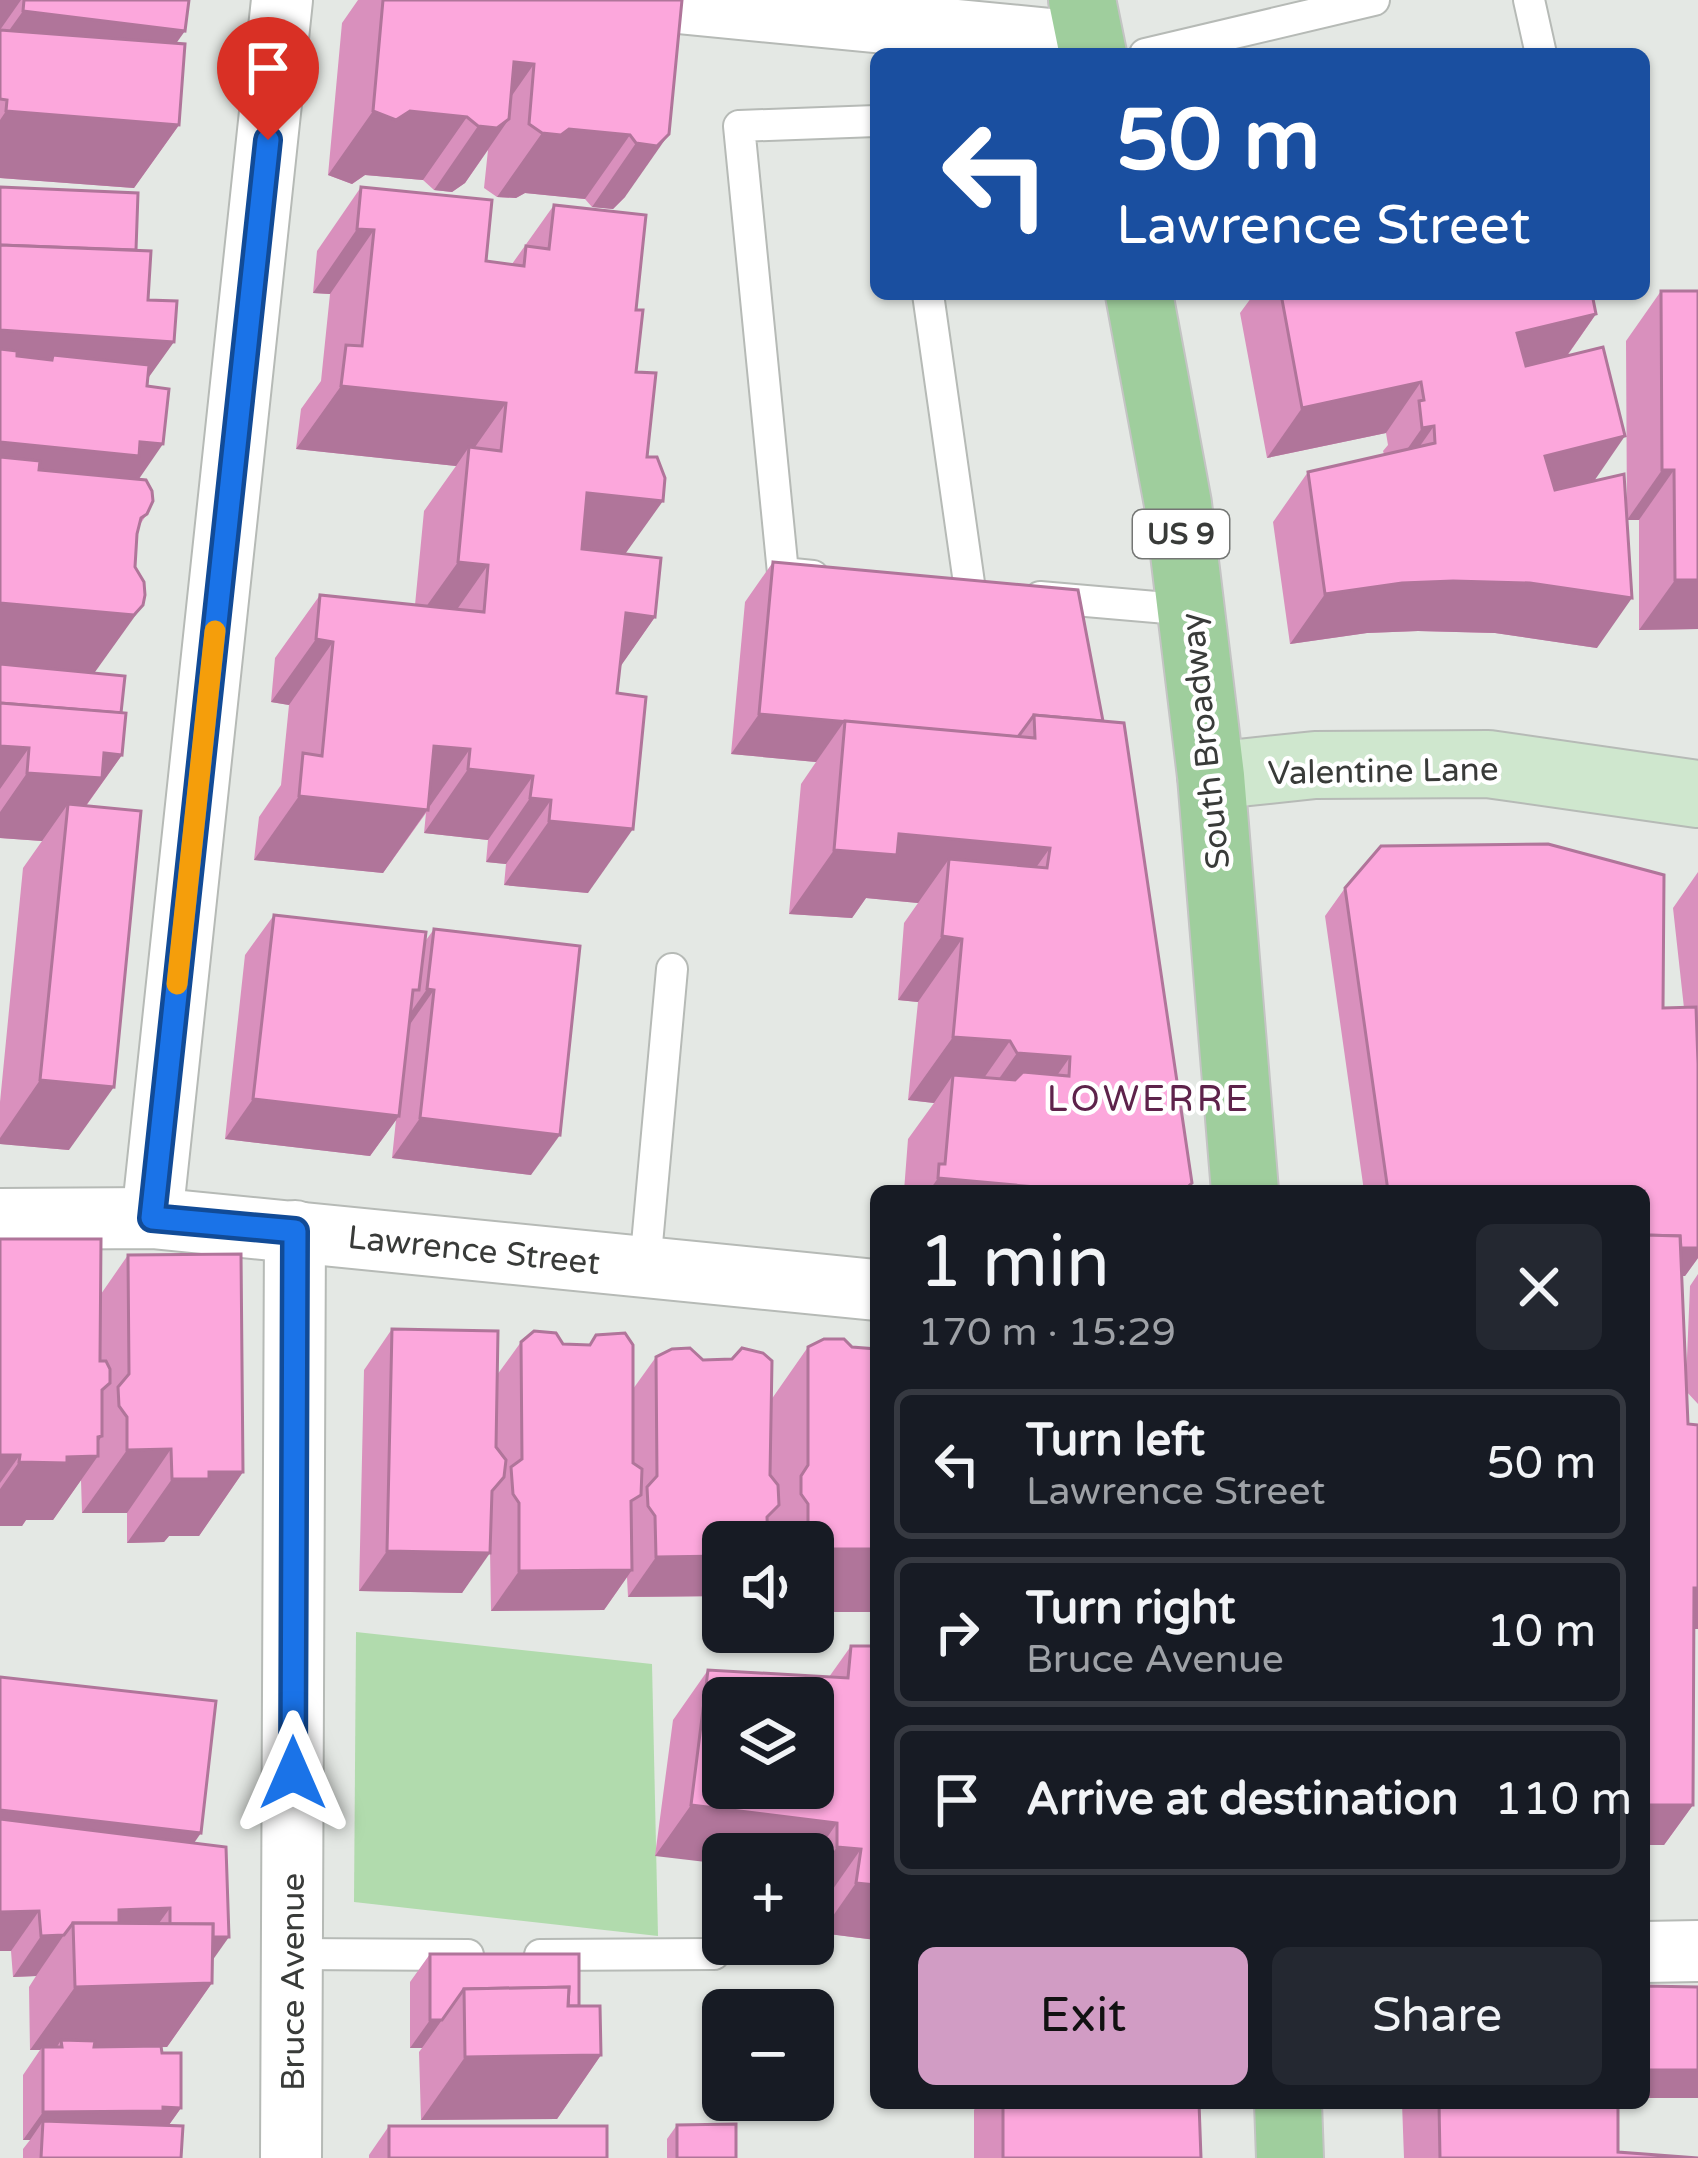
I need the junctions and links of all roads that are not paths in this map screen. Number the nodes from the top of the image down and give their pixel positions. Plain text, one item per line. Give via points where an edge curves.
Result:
1 (283, 0) edge
2 (647, 0) edge
3 (1374, 0) edge
4 (1529, 0) edge
5 (1103, 38) edge
6 (1540, 48) edge
7 (870, 121) edge
8 (929, 300) edge
9 (1140, 300) edge
10 (853, 580) edge
11 (1190, 610) junction
12 (1211, 776) junction
13 (1698, 794) edge
14 (672, 968) dead end
15 (1245, 1185) edge
16 (152, 1218) junction
17 (0, 1219) edge
18 (295, 1231) junction
19 (645, 1266) junction
20 (870, 1289) edge
21 (1698, 1951) edge
22 (1650, 1952) edge
23 (292, 1954) junction
24 (702, 1954) edge
25 (1288, 2109) edge
26 (292, 2158) edge
27 (1290, 2158) edge

1 - 16 street
2 - 5 street
3 - 5 lane
4 - 6 lane
7 - 10 lane via 739,126 783,574
8 - 11 lane via 981,591
9 - 11 main road, South Broadway / US 9
11 - 12 main road, South Broadway / US 9
12 - 13 street, Valentine Lane via 1488,764
12 - 15 main road, South Broadway / US 9
14 - 19 lane
16 - 17 street, Lawrence Street
16 - 18 street, Lawrence Street
18 - 19 street, Lawrence Street
18 - 23 street, Bruce Avenue
19 - 20 street, Lawrence Street
21 - 22 street
23 - 24 lane
23 - 26 street, Bruce Avenue
25 - 27 main road

